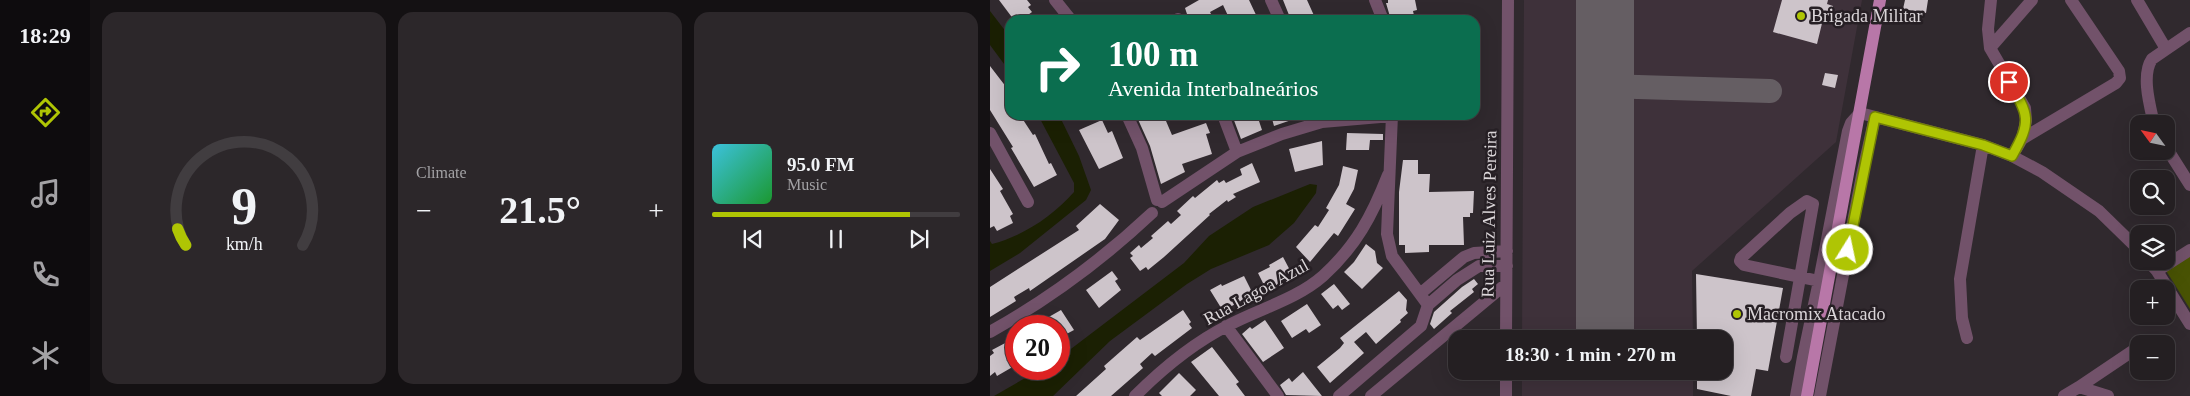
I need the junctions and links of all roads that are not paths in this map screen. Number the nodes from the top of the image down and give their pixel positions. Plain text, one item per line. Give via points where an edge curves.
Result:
1 (1055, 0) edge
2 (1271, 0) edge
3 (1375, 0) edge
4 (1508, 0) edge
5 (1880, 0) edge
6 (1887, 0) edge
7 (1991, 0) edge
8 (2032, 0) edge
9 (2071, 0) edge
10 (2137, 0) edge
11 (1067, 15) edge
12 (1278, 15) edge
13 (1381, 15) edge
14 (2190, 33) edge
15 (1990, 48) junction
16 (2166, 49) junction
17 (1867, 115) junction
18 (2153, 115) edge
19 (1129, 120) edge
20 (1225, 120) edge
21 (1317, 120) edge
22 (1392, 120) edge
23 (990, 133) edge
24 (2022, 139) junction
25 (1983, 145) junction
26 (1237, 152) junction
27 (2012, 156) junction
28 (2174, 160) edge
29 (1388, 175) junction
30 (2190, 186) edge
31 (1028, 202) dead end
32 (1157, 205) junction
33 (1366, 226) junction
34 (1387, 234) junction
35 (2130, 241) edge
36 (2190, 250) edge
37 (1507, 251) junction
38 (1474, 254) junction
39 (2175, 256) edge
40 (1479, 266) junction
41 (1507, 266) junction
42 (2156, 270) edge
43 (1453, 275) junction
44 (1800, 277) junction
45 (1819, 280) junction
46 (1506, 284) junction
47 (1424, 299) junction
48 (2190, 324) edge
49 (1226, 326) junction
50 (1506, 330) edge
51 (990, 332) edge
52 (1967, 338) dead end
53 (2130, 353) edge
54 (1786, 357) dead end
55 (1808, 358) junction
56 (1506, 380) edge
57 (2079, 387) junction
58 (1135, 396) edge
59 (1278, 396) edge
60 (1339, 396) edge
61 (1371, 396) edge
62 (1506, 396) edge
63 (1796, 396) edge
64 (1807, 396) edge
65 (1814, 396) edge
66 (1820, 396) edge
67 (2064, 396) edge
68 (2108, 396) edge

1 - 11 street
2 - 12 street
3 - 13 street
4 - 37 street, Rua Luiz Alves Pereira
5 - 17 main road
6 - 17 main road
7 - 15 street
8 - 15 street
9 - 24 street via 2119,71 2120,78
10 - 16 street
14 - 16 street
15 - 24 street via 2025,108
16 - 18 street via 2148,65
17 - 25 street
17 - 45 street via 1851,123 1848,131
17 - 55 main road
17 - 65 main road
17 - 66 street via 1862,175
19 - 32 street via 1142,148
20 - 26 street
21 - 26 street
22 - 29 street
23 - 31 street
24 - 27 street
25 - 27 street
25 - 52 street via 1960,279 1962,318
26 - 32 street
27 - 35 street via 2099,210
28 - 30 street
29 - 33 street, Rua Lagoa Azul
29 - 34 street
32 - 51 street via 1131,233 1077,276
33 - 34 street
33 - 49 street, Rua Lagoa Azul via 1343,256 1321,277 1299,292
34 - 47 street via 1392,256
36 - 39 street
37 - 38 street
37 - 41 street, Rua Luiz Alves Pereira
38 - 40 street
38 - 43 street via 1464,258
40 - 41 street
40 - 43 street
41 - 46 street, Rua Luiz Alves Pereira
42 - 48 street
43 - 47 street
44 - 44 street via 1744,265 1740,261 1807,201 1813,204
44 - 45 street
44 - 54 street
45 - 55 street
46 - 50 street, Rua Luiz Alves Pereira
46 - 61 street
47 - 60 street via 1421,326
49 - 58 street, Rua Lagoa Azul via 1181,357
49 - 59 street
53 - 57 street
55 - 63 street
55 - 64 main road
56 - 62 street
57 - 67 street
57 - 68 street

